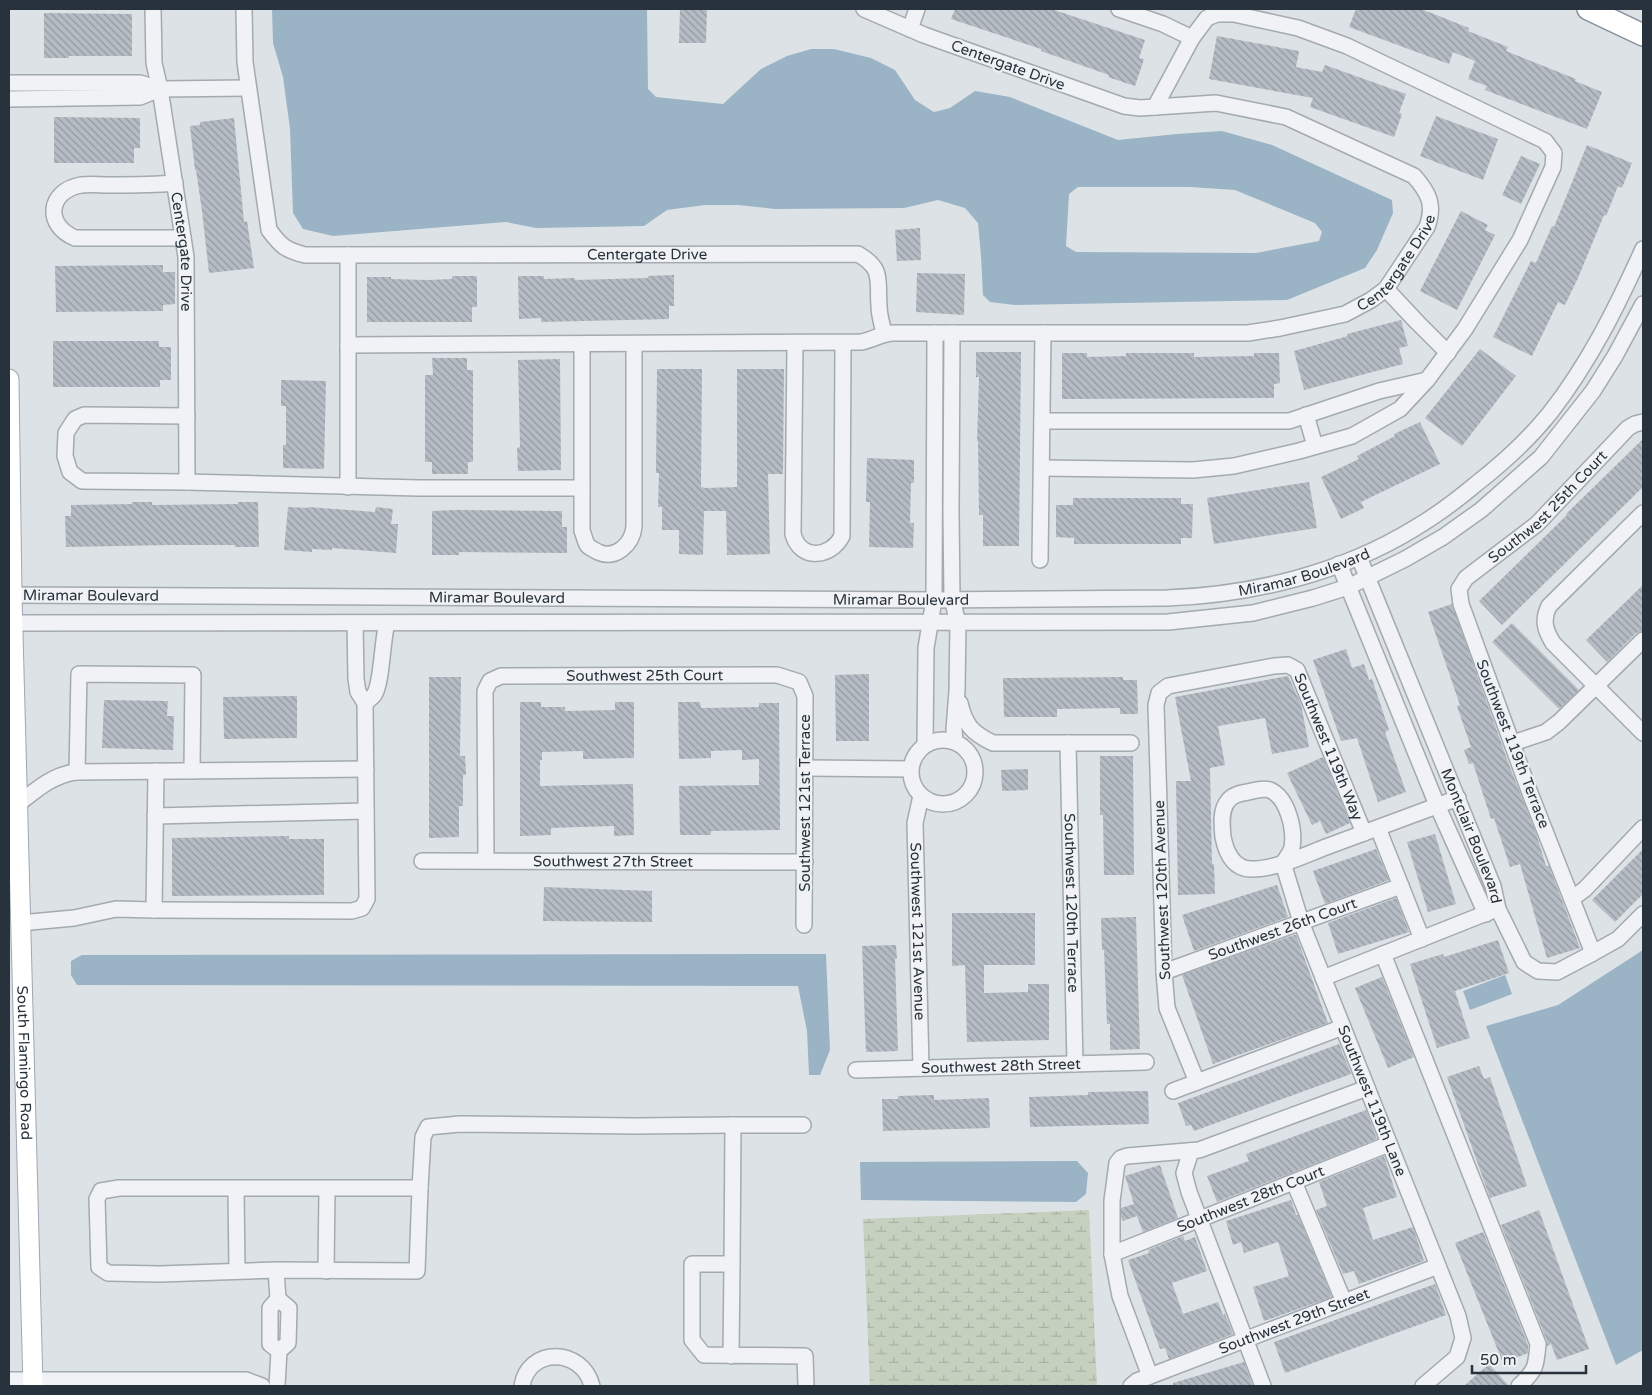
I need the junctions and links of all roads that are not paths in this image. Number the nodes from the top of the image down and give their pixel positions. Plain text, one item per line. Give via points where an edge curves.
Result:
1 (153, 9) edge
2 (244, 9) edge
3 (864, 9) edge
4 (917, 9) edge
5 (1119, 9) edge
6 (1588, 9) edge
7 (910, 29) junction
8 (1643, 35) edge
9 (1192, 38) junction
10 (9, 83) edge
11 (248, 88) junction
12 (160, 89) junction
13 (97, 90) junction
14 (9, 99) edge
15 (1154, 108) junction
16 (175, 183) junction
17 (183, 238) junction
18 (1643, 250) edge
19 (348, 255) junction
20 (1386, 289) junction
21 (1643, 304) edge
22 (889, 333) junction
23 (934, 333) junction
24 (952, 333) junction
25 (1043, 333) junction
26 (795, 343) junction
27 (843, 343) junction
28 (582, 344) junction
29 (634, 344) junction
30 (348, 345) junction
31 (1448, 353) junction
32 (9, 379) edge
33 (1427, 380) junction
34 (1306, 415) junction
35 (187, 416) junction
36 (1042, 421) junction
37 (1639, 423) edge
38 (934, 427) junction
39 (951, 428) junction
40 (1315, 446) junction
41 (1042, 468) junction
42 (187, 482) junction
43 (348, 487) junction
44 (582, 488) junction
45 (1643, 513) edge
46 (1359, 557) junction
47 (1040, 560) dead end
48 (1339, 564) junction
49 (1368, 578) junction
50 (1348, 587) junction
51 (1460, 589) joint
52 (10, 596) edge
53 (377, 597) junction
54 (952, 599) junction
55 (934, 600) junction
56 (11, 622) edge
57 (930, 622) junction
58 (355, 623) junction
59 (382, 623) junction
60 (958, 623) junction
61 (1643, 641) edge
62 (799, 682) joint
63 (1597, 687) junction
64 (957, 691) junction
65 (1159, 693) joint
66 (1416, 694) junction
67 (365, 703) junction
68 (1395, 703) junction
69 (1643, 733) edge
70 (956, 742) junction
71 (1068, 743) junction
72 (1131, 743) dead end
73 (1513, 743) junction
74 (993, 744) junction
75 (925, 745) junction
76 (971, 756) junction
77 (806, 768) junction
78 (366, 769) junction
79 (910, 769) junction
80 (156, 771) junction
81 (192, 771) junction
82 (77, 772) junction
83 (921, 796) junction
84 (1458, 798) junction
85 (18, 804) junction
86 (1437, 805) junction
87 (366, 811) junction
88 (155, 816) junction
89 (1643, 828) edge
90 (1371, 831) junction
91 (422, 860) dead end
92 (486, 860) junction
93 (805, 862) junction
94 (1283, 863) junction
95 (1401, 886) junction
96 (1573, 898) junction
97 (154, 910) junction
98 (1492, 911) junction
99 (1643, 914) edge
100 (1301, 922) junction
101 (20, 923) junction
102 (804, 925) dead end
103 (1422, 938) junction
104 (1593, 953) junction
105 (1383, 954) junction
106 (1164, 972) junction
107 (1323, 978) junction
108 (1342, 1027) junction
109 (1146, 1062) dead end
110 (1075, 1064) junction
111 (921, 1068) junction
112 (856, 1070) dead end
113 (1197, 1082) junction
114 (1367, 1088) junction
115 (1173, 1091) dead end
116 (733, 1125) junction
117 (803, 1125) dead end
118 (1389, 1144) junction
119 (1190, 1150) junction
120 (1294, 1182) junction
121 (236, 1188) junction
122 (420, 1188) junction
123 (326, 1189) junction
124 (1199, 1219) junction
125 (1112, 1254) junction
126 (732, 1264) junction
127 (1438, 1266) junction
128 (276, 1270) junction
129 (237, 1271) junction
130 (326, 1271) junction
131 (1344, 1302) junction
132 (1246, 1340) junction
133 (731, 1356) junction
134 (1150, 1376) junction
135 (9, 1380) edge
136 (33, 1383) edge
137 (262, 1386) edge
138 (277, 1386) edge
139 (522, 1386) edge
140 (592, 1386) edge
141 (806, 1386) edge
142 (1132, 1386) edge
143 (1263, 1386) edge
144 (1422, 1386) edge
145 (1519, 1386) edge

1 - 12 street, Centergate Drive via 154,63
2 - 11 street, Centergate Drive
3 - 7 street, Centergate Drive
4 - 7 street
5 - 9 street
6 - 8 highway
7 - 15 street, Centergate Drive via 1124,106
9 - 15 street
9 - 31 street via 1207,18 1217,14 1234,14 1298,28 1347,46 1546,141 1554,153 1553,167 1520,240
10 - 13 street
11 - 12 street
11 - 19 street, Centergate Drive via 269,230 289,251 305,255
12 - 13 street via 140,83
12 - 16 street, Centergate Drive
13 - 14 street
15 - 20 street, Centergate Drive via 1216,103 1286,117 1414,176 1430,200 1430,219
16 - 17 street, Centergate Drive
16 - 17 street via 80,185 65,191 57,200 53,216 58,227 75,238
17 - 35 street, Centergate Drive via 186,257
18 - 46 street, Miramar Boulevard via 1596,345 1549,414 1493,471 1457,500 1414,529
19 - 22 street, Centergate Drive via 858,254 876,271 879,306
19 - 30 street
20 - 25 street, Centergate Drive via 1345,314 1248,333
20 - 31 street
21 - 49 street, Miramar Boulevard via 1593,391 1541,457 1481,510 1443,537
22 - 23 street, Centergate Drive
22 - 27 street via 870,341
23 - 24 street, Centergate Drive
23 - 38 street
24 - 25 street, Centergate Drive
24 - 39 street
25 - 36 street
26 - 27 street
26 - 27 street via 794,534 796,544 815,554 827,552 838,544 842,536
26 - 29 street
28 - 29 street
28 - 30 street
28 - 44 street
29 - 44 street via 634,527 633,534 619,552 609,555 588,547 582,531
30 - 43 street
31 - 33 street
32 - 52 main road, South Flamingo Road
33 - 34 street
33 - 40 street via 1400,409 1352,436
34 - 36 street via 1289,421
34 - 40 street
35 - 42 street, Centergate Drive
35 - 42 street via 84,415 75,419 66,432 65,456 70,472 82,481
36 - 41 street
37 - 51 street, Southwest 25th Court via 1628,428 1537,524 1466,578
38 - 39 street
38 - 55 street
39 - 54 street
40 - 41 street via 1234,466 1194,470
41 - 47 street
42 - 43 street
43 - 44 street
45 - 63 street via 1549,606 1546,614 1547,633 1552,643
46 - 48 street, Miramar Boulevard
46 - 49 street, Montclair Boulevard
48 - 50 street, Montclair Boulevard
48 - 54 street, Miramar Boulevard via 1254,590 1202,597
49 - 50 street, Miramar Boulevard
49 - 66 street, Montclair Boulevard
50 - 60 street, Miramar Boulevard via 1253,612 1168,622
50 - 68 street, Montclair Boulevard
51 - 73 street, Southwest 119th Terrace via 1461,604
52 - 53 street, Miramar Boulevard
52 - 56 main road, South Flamingo Road
53 - 55 street, Miramar Boulevard
53 - 59 street
54 - 55 street, Miramar Boulevard
54 - 60 street
55 - 57 street
56 - 58 street, Miramar Boulevard
56 - 85 main road, South Flamingo Road
57 - 59 street, Miramar Boulevard
57 - 60 street, Miramar Boulevard
57 - 75 street via 926,648
58 - 59 street, Miramar Boulevard
58 - 67 street via 356,680 358,692
59 - 67 street via 378,686
60 - 64 street
61 - 63 street
62 - 77 street, Southwest 121st Terrace via 805,696
62 - 92 street, Southwest 25th Court via 777,675 501,676 490,681 485,691
63 - 69 street
63 - 73 street via 1546,732
64 - 70 street
64 - 74 street via 964,718 971,730
65 - 90 street, Southwest 119th Way via 1168,686 1274,666 1288,665 1297,670
65 - 106 street, Southwest 120th Avenue via 1156,705
66 - 68 street
66 - 84 street, Montclair Boulevard
67 - 78 street
68 - 86 street, Montclair Boulevard
70 - 75 street via 934,741
70 - 76 street
71 - 72 street
71 - 74 street
71 - 110 street, Southwest 120th Terrace
73 - 96 street, Southwest 119th Terrace
74 - 76 street
75 - 79 street via 918,751
76 - 83 street via 975,776 963,797 949,804 939,804
77 - 79 street
77 - 93 street, Southwest 121st Terrace
78 - 81 street
78 - 87 street
79 - 83 street via 914,788
80 - 81 street
80 - 82 street
80 - 88 street
81 - 82 street via 192,675 79,674
82 - 85 street via 61,774 46,782
83 - 111 street, Southwest 121st Avenue via 915,823
84 - 86 street
84 - 98 street, Montclair Boulevard via 1493,886
85 - 101 main road, South Flamingo Road
86 - 90 street
86 - 98 street, Montclair Boulevard
87 - 88 street
87 - 97 street via 368,899 362,908 352,911
88 - 97 street
89 - 96 street via 1585,890
90 - 94 street
90 - 95 street, Southwest 119th Way
91 - 92 street, Southwest 27th Street
92 - 93 street, Southwest 27th Street
93 - 102 street, Southwest 121st Terrace
94 - 94 street via 1292,849 1294,830 1280,798 1265,789 1232,796 1222,818 1226,850 1232,860 1249,869
94 - 100 street, Southwest 119th Lane
95 - 100 street, Southwest 26th Court
95 - 103 street, Southwest 119th Way
96 - 104 street, Southwest 119th Terrace
97 - 101 street via 116,909 74,918
98 - 103 street
98 - 104 street, Montclair Boulevard via 1524,962 1538,971 1557,972
99 - 104 street via 1618,939
100 - 106 street, Southwest 26th Court
100 - 107 street, Southwest 119th Lane
101 - 136 main road, South Flamingo Road
103 - 105 street
105 - 107 street
105 - 145 street via 1538,1344 1536,1365
106 - 113 street, Southwest 120th Avenue via 1167,1008
107 - 108 street, Southwest 119th Lane
108 - 113 street
108 - 114 street, Southwest 119th Lane
109 - 110 street, Southwest 28th Street
110 - 111 street, Southwest 28th Street
111 - 112 street, Southwest 28th Street
113 - 115 street
114 - 118 street, Southwest 119th Lane
114 - 119 street via 1199,1150
116 - 117 street
116 - 122 street via 460,1124 428,1127 423,1138
116 - 126 street
118 - 120 street, Southwest 28th Court
118 - 127 street, Southwest 119th Lane
119 - 124 street via 1184,1173
119 - 125 street via 1127,1156 1117,1163 1112,1201
120 - 124 street, Southwest 28th Court
120 - 131 street
121 - 123 street
121 - 129 street
121 - 129 street via 119,1188 101,1191 97,1199 99,1267 108,1273
122 - 123 street
122 - 130 street via 417,1271
123 - 130 street
124 - 125 street, Southwest 28th Court
124 - 132 street
125 - 134 street via 1120,1296
126 - 133 street
126 - 133 street via 692,1264 692,1340 704,1356
127 - 131 street, Southwest 29th Street
127 - 144 street, Southwest 119th Lane via 1463,1338 1457,1357
128 - 129 street
128 - 130 street
128 - 138 street via 278,1299 289,1308 288,1343 278,1352
131 - 132 street, Southwest 29th Street
132 - 134 street, Southwest 29th Street
132 - 143 street
133 - 141 street via 805,1356
134 - 142 street
135 - 136 street
136 - 137 street via 246,1380
139 - 140 street via 529,1370 538,1362 561,1357 583,1367

